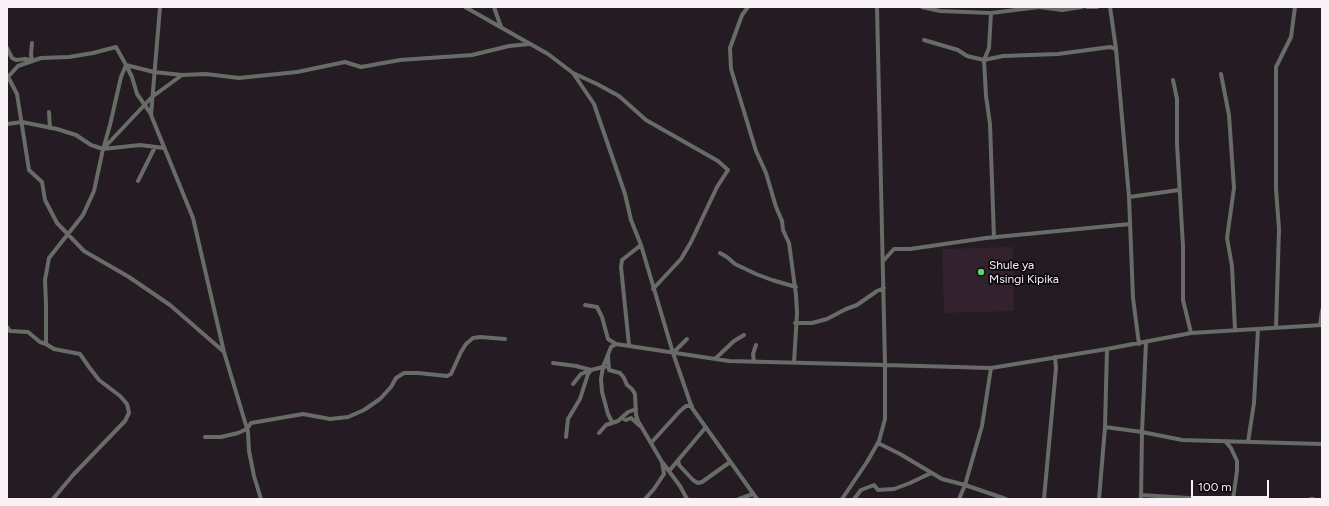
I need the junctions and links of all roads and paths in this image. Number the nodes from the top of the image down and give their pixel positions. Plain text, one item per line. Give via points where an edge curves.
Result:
1 (160, 7) edge
2 (465, 7) edge
3 (494, 7) edge
4 (748, 7) edge
5 (877, 7) edge
6 (922, 7) edge
7 (1082, 7) edge
8 (1087, 7) edge
9 (1097, 7) edge
10 (1110, 7) edge
11 (1295, 7) edge
12 (991, 13) junction
13 (502, 28) junction
14 (924, 40) dead end
15 (32, 43) dead end
16 (530, 44) junction
17 (7, 48) edge
18 (1116, 49) junction
19 (32, 60) junction
20 (984, 60) junction
21 (126, 65) junction
22 (154, 72) junction
23 (573, 72) junction
24 (1221, 74) dead end
25 (182, 75) junction
26 (8, 76) edge
27 (1173, 80) dead end
28 (152, 98) junction
29 (144, 106) junction
30 (49, 112) dead end
31 (151, 114) junction
32 (22, 122) junction
33 (7, 124) edge
34 (50, 128) junction
35 (155, 147) junction
36 (164, 148) junction
37 (103, 149) junction
38 (138, 181) dead end
39 (1179, 190) junction
40 (1129, 197) junction
41 (1130, 224) junction
42 (68, 233) junction
43 (994, 238) junction
44 (641, 245) junction
45 (720, 253) dead end
46 (884, 260) junction
47 (796, 287) junction
48 (884, 288) junction
49 (653, 289) junction
50 (585, 306) dead end
51 (1322, 310) edge
52 (795, 323) junction
53 (1321, 325) edge
54 (7, 327) edge
55 (1276, 328) junction
56 (1258, 329) junction
57 (1235, 330) junction
58 (744, 334) dead end
59 (1191, 334) junction
60 (505, 339) dead end
61 (686, 339) dead end
62 (1146, 342) junction
63 (46, 344) junction
64 (616, 344) junction
65 (1139, 344) junction
66 (756, 345) dead end
67 (629, 346) junction
68 (1107, 349) junction
69 (224, 352) junction
70 (673, 352) junction
71 (608, 356) junction
72 (1055, 357) junction
73 (715, 360) junction
74 (754, 362) junction
75 (553, 363) dead end
76 (794, 363) junction
77 (885, 365) junction
78 (603, 367) junction
79 (992, 368) junction
80 (591, 370) junction
81 (609, 370) junction
82 (573, 384) dead end
83 (692, 406) junction
84 (636, 409) junction
85 (622, 418) junction
86 (244, 419) junction
87 (612, 422) junction
88 (251, 423) junction
89 (642, 426) junction
90 (706, 427) junction
91 (1105, 427) junction
92 (247, 429) junction
93 (1142, 432) junction
94 (599, 433) dead end
95 (205, 437) dead end
96 (566, 437) dead end
97 (1225, 441) junction
98 (1248, 442) junction
99 (651, 443) junction
100 (878, 443) junction
101 (1322, 444) edge
102 (678, 460) junction
103 (662, 462) junction
104 (730, 462) junction
105 (669, 471) junction
106 (931, 474) junction
107 (965, 485) junction
108 (753, 494) junction
109 (1141, 497) edge
110 (845, 498) edge
111 (53, 499) edge
112 (261, 499) edge
113 (645, 499) edge
114 (687, 499) edge
115 (738, 499) edge
116 (757, 499) edge
117 (854, 499) edge
118 (959, 499) edge
119 (1006, 499) edge
120 (1044, 499) edge
121 (1098, 499) edge
122 (1204, 499) edge
123 (1233, 499) edge

1 - 22 street
2 - 13 street
3 - 13 street
4 - 47 street via 742,15 730,48 731,69 756,151 789,243
5 - 46 street
6 - 12 street via 940,11
7 - 12 street via 1062,10 1039,7
8 - 9 street
10 - 18 street
11 - 55 street via 1291,37 1276,67 1276,189 1279,229
12 - 20 street via 989,48
13 - 16 street
14 - 20 street
15 - 19 street
16 - 23 street
16 - 25 street via 472,55 400,60 361,67 345,62 297,72 239,78 206,74
17 - 19 street via 16,60
18 - 20 street via 1003,56
18 - 40 street
19 - 21 street via 69,57 116,47
19 - 26 street via 18,66
20 - 43 street via 990,124
21 - 22 street
21 - 29 street
21 - 37 street
22 - 25 street
22 - 28 street
23 - 44 street via 594,104
23 - 49 street via 619,96 646,120 718,161 728,170 681,259
24 - 57 street via 1229,115 1234,188 1227,238 1232,266
25 - 28 street
26 - 32 street via 17,94
27 - 39 street via 1177,99
28 - 29 street
28 - 31 street
29 - 31 street
29 - 37 street
30 - 34 street
31 - 36 street
32 - 33 street
32 - 34 street
32 - 42 street via 30,170 42,182 45,200 57,223
34 - 37 street via 76,135
35 - 36 street
35 - 37 street via 140,145
35 - 38 street
36 - 69 street via 193,218
37 - 42 street via 94,191 83,215
39 - 40 street
39 - 59 street via 1184,300
40 - 41 street
41 - 43 street
41 - 65 street via 1133,298
42 - 63 street via 50,258 45,280
42 - 69 street via 84,251 170,305
43 - 46 street via 894,249
44 - 49 street
44 - 67 street via 622,260 621,267
45 - 47 street via 756,274
46 - 48 street
47 - 52 street
48 - 52 street via 827,320
48 - 77 street
49 - 70 street
50 - 64 street via 597,307 608,339
51 - 53 street
52 - 76 street
53 - 55 street
54 - 63 street via 10,331 28,332
55 - 56 street
56 - 57 street
56 - 98 street via 1254,403
57 - 59 street
58 - 73 street
59 - 62 street
60 - 88 street via 473,338 461,352 451,374 447,376 404,373 396,378 380,399 348,417 330,419 303,414
61 - 70 street
62 - 65 street
62 - 93 street
63 - 111 street via 54,349 80,354 99,380 127,404 129,413 125,421
64 - 67 street
64 - 71 street via 611,347
65 - 68 street
66 - 74 street
67 - 70 street
68 - 72 street
68 - 91 street
69 - 86 street
70 - 73 street
70 - 83 street
71 - 78 street
71 - 81 street
72 - 79 street
72 - 120 street
73 - 74 street
74 - 76 street
75 - 80 street
76 - 77 street
77 - 79 street
77 - 100 street via 885,419
78 - 80 street
78 - 81 street via 608,367
78 - 87 street via 602,392
79 - 107 street via 982,426
80 - 82 street via 581,374
80 - 96 street via 580,399 568,419
81 - 84 street via 620,373 624,378 635,394
83 - 90 street
83 - 99 street via 686,406 680,411
84 - 85 street
84 - 89 street
85 - 87 street
85 - 89 street via 631,418
86 - 88 street
86 - 92 street
87 - 94 street
88 - 92 street
89 - 99 street
90 - 102 street
90 - 104 street
91 - 93 street
91 - 121 street
92 - 95 street via 221,437
92 - 112 street via 254,476
93 - 97 street via 1182,440
93 - 109 street
97 - 98 street
97 - 123 street via 1237,461
98 - 101 street
99 - 103 street
100 - 106 street
100 - 110 street
102 - 104 street via 679,465 698,483
102 - 105 street
103 - 105 street
103 - 113 street via 664,474
104 - 108 street
105 - 114 street
106 - 107 street
106 - 117 street via 894,488 878,490 874,485 861,490
107 - 118 street
107 - 119 street
108 - 115 street
108 - 116 street
109 - 122 street

